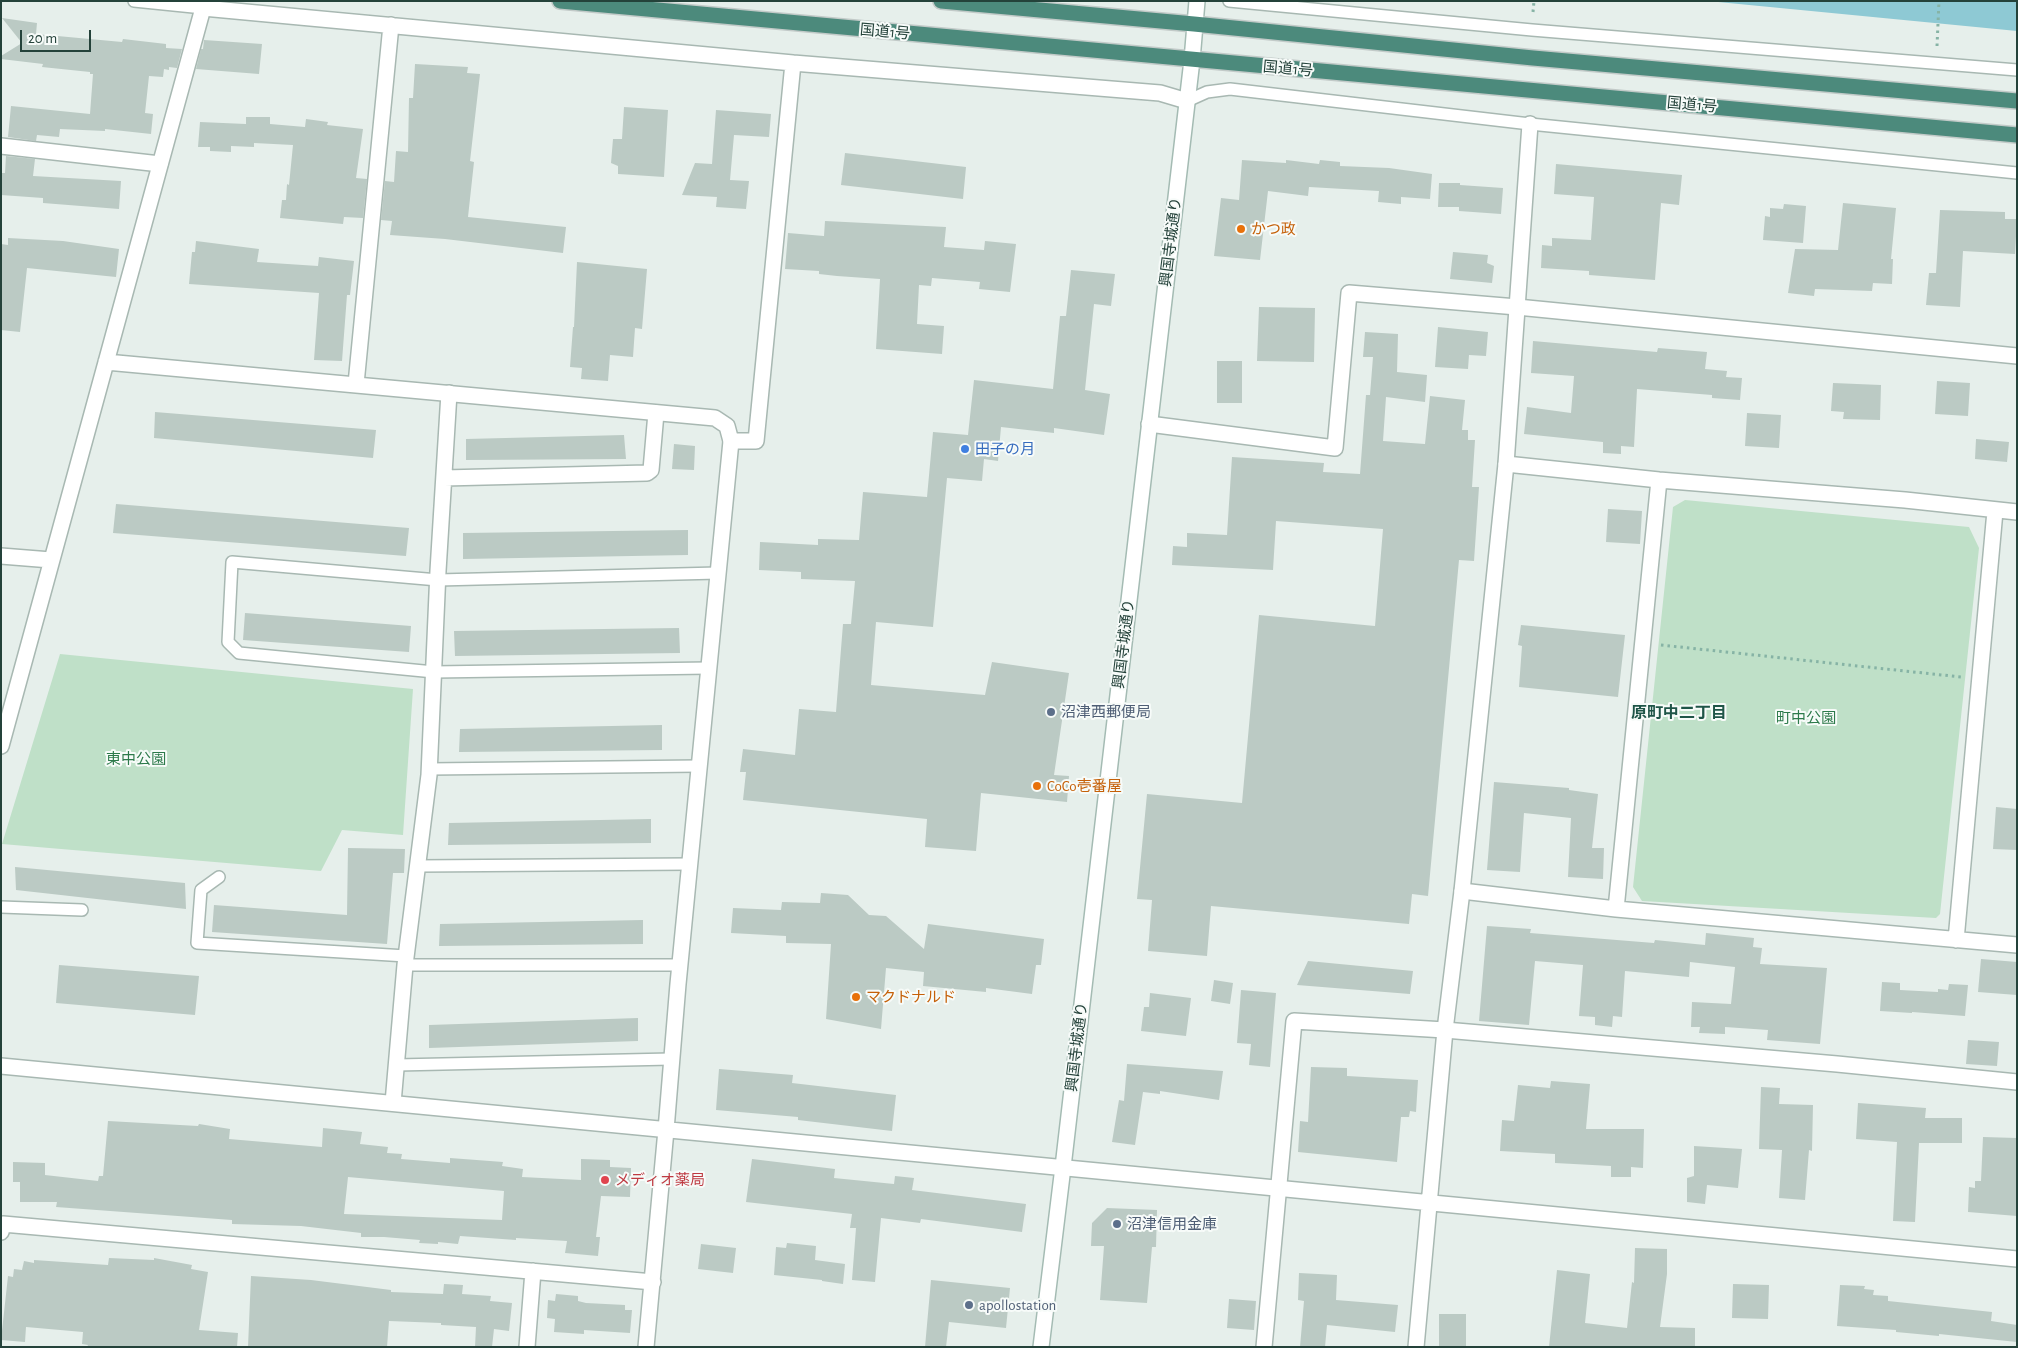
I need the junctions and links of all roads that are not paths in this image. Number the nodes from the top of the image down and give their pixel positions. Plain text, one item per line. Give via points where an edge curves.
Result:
1 (134, 1) edge
2 (560, 1) edge
3 (941, 1) edge
4 (1197, 1) edge
5 (1229, 1) edge
6 (203, 8) junction
7 (1194, 24) junction
8 (391, 25) junction
9 (1192, 60) junction
10 (792, 63) junction
11 (2017, 70) edge
12 (1187, 101) junction
13 (2017, 101) edge
14 (1530, 124) junction
15 (2017, 135) edge
16 (1, 146) edge
17 (160, 164) junction
18 (2017, 174) edge
19 (1517, 307) junction
20 (2017, 356) edge
21 (106, 362) junction
22 (356, 384) junction
23 (449, 393) junction
24 (656, 413) junction
25 (1150, 424) junction
26 (732, 441) junction
27 (1506, 464) junction
28 (444, 478) junction
29 (1659, 480) junction
30 (1996, 511) junction
31 (2017, 512) edge
32 (1, 556) edge
33 (52, 560) junction
34 (718, 573) junction
35 (438, 580) junction
36 (709, 668) junction
37 (434, 672) junction
38 (1, 746) edge
39 (699, 766) junction
40 (429, 769) junction
41 (690, 864) junction
42 (418, 866) junction
43 (218, 877) dead end
44 (1462, 891) junction
45 (1, 907) edge
46 (1616, 909) junction
47 (82, 910) dead end
48 (1956, 940) junction
49 (2017, 945) edge
50 (406, 961) junction
51 (680, 965) junction
52 (1445, 1030) junction
53 (672, 1059) junction
54 (397, 1065) junction
55 (1, 1066) edge
56 (2017, 1082) edge
57 (392, 1103) junction
58 (666, 1130) junction
59 (1063, 1167) junction
60 (1277, 1190) junction
61 (1430, 1203) junction
62 (2, 1227) edge
63 (2017, 1259) edge
64 (533, 1271) junction
65 (653, 1282) junction
66 (527, 1347) edge
67 (646, 1347) edge
68 (1041, 1347) edge
69 (1264, 1347) edge
70 (1416, 1347) edge

1 - 6 lane
2 - 9 highway, 国道1号
3 - 7 highway
4 - 7 street, 興国寺城通り
5 - 11 lane
6 - 8 street
6 - 17 street
7 - 9 street, 興国寺城通り
7 - 13 highway
8 - 10 street
8 - 22 street
9 - 12 street, 興国寺城通り
9 - 15 highway, 国道1号
10 - 12 street via 1160,93
10 - 26 street via 756,441
12 - 14 lane via 1207,92 1230,89
12 - 25 street, 興国寺城通り
14 - 18 lane
14 - 19 street
16 - 17 street
17 - 21 street
19 - 20 street
19 - 25 street via 1349,293 1335,448
19 - 27 street
21 - 22 street
21 - 33 street
22 - 23 street
23 - 24 street
23 - 28 street
24 - 26 street via 715,418 727,426
24 - 28 street via 652,470 647,473
25 - 59 street, 興国寺城通り
26 - 34 street
27 - 29 street
27 - 44 street
28 - 35 street
29 - 30 street via 1905,500
29 - 46 street
30 - 31 street
30 - 48 street
32 - 33 street
33 - 38 street
34 - 35 lane
34 - 36 street
35 - 37 street
35 - 37 lane via 232,562 228,642 239,653
36 - 37 lane
36 - 39 street
37 - 40 street
39 - 40 lane
39 - 41 street
40 - 42 street
41 - 42 lane
41 - 51 street
42 - 50 street
43 - 50 lane via 201,890 197,943
44 - 46 street
44 - 52 street
45 - 47 lane
46 - 48 street
48 - 49 street
50 - 51 lane
50 - 54 street
51 - 53 street
52 - 56 street
52 - 60 street via 1294,1021
52 - 61 street
53 - 54 lane
53 - 58 street
54 - 57 street
55 - 57 street
57 - 58 street
58 - 59 street
58 - 65 street
59 - 60 street
59 - 68 street, 興国寺城通り
60 - 61 street
60 - 69 street
61 - 63 street
61 - 70 street
62 - 64 street
64 - 65 street
64 - 66 street
65 - 67 street

